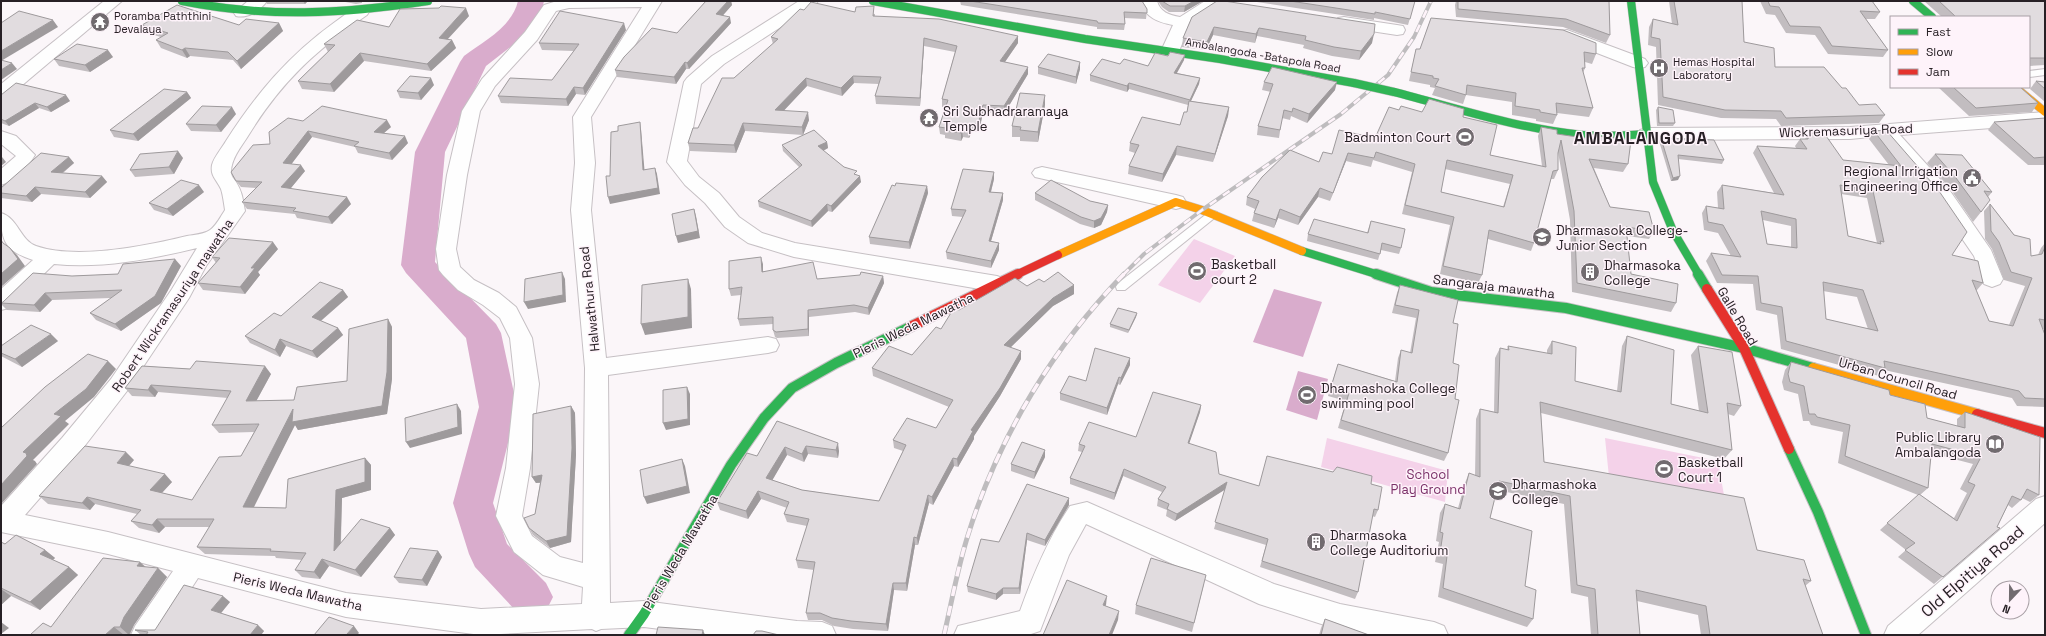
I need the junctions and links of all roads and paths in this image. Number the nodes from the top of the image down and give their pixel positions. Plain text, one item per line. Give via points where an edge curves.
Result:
1 (114, 1) edge
2 (182, 1) edge
3 (259, 1) edge
4 (428, 1) edge
5 (810, 1) edge
6 (873, 1) edge
7 (1149, 1) edge
8 (1631, 1) edge
9 (1913, 1) edge
10 (654, 2) edge
11 (1220, 2) edge
12 (361, 12) junction
13 (242, 13) junction
14 (1931, 16) edge
15 (1328, 20) edge
16 (1182, 22) junction
17 (1397, 30) dead end
18 (1555, 32) edge
19 (1170, 51) junction
20 (1639, 63) junction
21 (2045, 72) edge
22 (2030, 74) edge
23 (2016, 88) edge
24 (1, 94) edge
25 (2045, 112) edge
26 (2045, 118) edge
27 (1886, 130) junction
28 (1647, 134) junction
29 (1, 137) edge
30 (1042, 173) dead end
31 (1, 179) edge
32 (1176, 202) junction
33 (1213, 214) junction
34 (1, 220) edge
35 (219, 235) junction
36 (49, 257) junction
37 (1992, 279) dead end
38 (997, 284) junction
39 (1121, 287) dead end
40 (1, 302) edge
41 (768, 345) dead end
42 (1744, 348) junction
43 (596, 368) junction
44 (2045, 433) edge
45 (2045, 508) edge
46 (2, 522) edge
47 (192, 565) junction
48 (596, 579) junction
49 (596, 618) junction
50 (636, 624) edge
51 (146, 635) edge
52 (822, 635) edge
53 (968, 635) edge
54 (1434, 635) edge
55 (1866, 635) edge
56 (1898, 635) edge

1 - 24 street
2 - 13 main road via 210,9
3 - 13 street
4 - 12 main road
5 - 38 street via 718,60 693,82 677,162 732,222 755,238 794,250
6 - 19 main road, Ambalangoda -Batapola Road via 1084,39
7 - 16 street via 1155,14
8 - 20 main road, Galle Road
9 - 14 main road
10 - 43 street, Halwathura Road via 582,117 585,163 581,210
10 - 48 street via 568,3 550,8 531,36 488,83 471,111 457,175 446,248 450,270 466,285 508,312 520,338 527,384 518,468 509,516 523,544 552,568
11 - 16 street
12 - 13 main road
12 - 35 street, Robert Wickramasuriya mawatha via 322,39 284,73 222,163 221,174 231,190 235,210
15 - 17 street
16 - 19 street
18 - 20 street
19 - 28 main road, Ambalangoda -Batapola Road, bridge via 1354,83 1550,131 1598,136
20 - 28 main road, Galle Road
21 - 22 lane
23 - 25 main road
26 - 27 street, Wickremasuriya Road
27 - 28 street, Wickremasuriya Road via 1850,133
27 - 37 street via 1941,193 1984,255
28 - 42 main road, Galle Road via 1653,182 1674,231 1692,266
29 - 31 street via 9,140 26,155
30 - 32 street
32 - 33 main road, Sangaraja mawatha
32 - 38 main road, Pieris Weda Mawatha via 1088,240
33 - 39 lane
33 - 42 main road, Sangaraja mawatha via 1301,251 1431,292 1566,308
34 - 36 street via 26,250
35 - 36 street via 195,242 98,258 72,260
35 - 46 street, Robert Wickramasuriya mawatha via 197,263 181,293 119,385 71,445
36 - 40 street
38 - 50 main road, Pieris Weda Mawatha via 836,363 792,388 764,418 731,465
41 - 43 street
42 - 44 main road, Urban Council Road
42 - 55 main road, Galle Road via 1818,512
43 - 48 street, Halwathura Road
45 - 56 street, Old Elpitiya Road
46 - 47 street, Pieris Weda Mawatha via 108,543
47 - 49 street, Pieris Weda Mawatha via 346,605 481,622
47 - 51 street
48 - 49 street, Halwathura Road
49 - 50 street, Pieris Weda Mawatha
50 - 52 street
53 - 54 street via 1030,622 1051,565 1070,526 1079,514 1083,513 1269,595 1340,617

